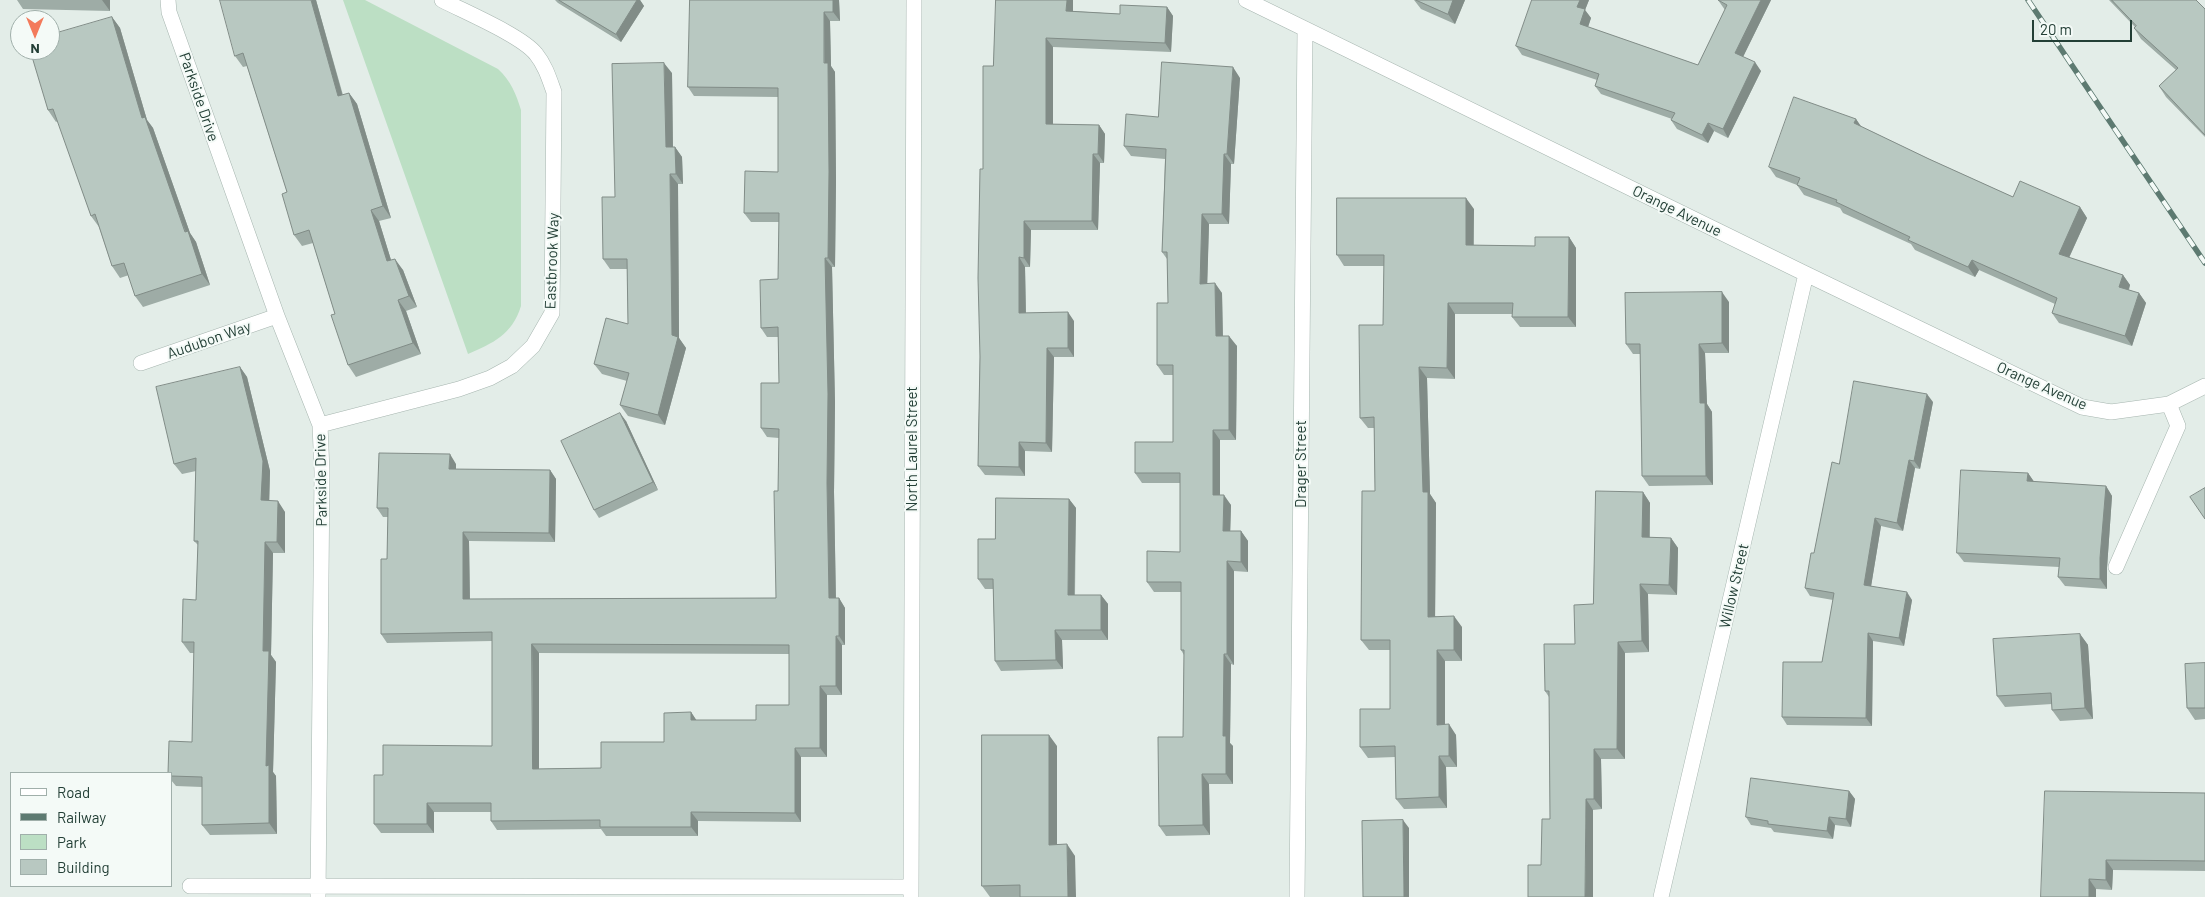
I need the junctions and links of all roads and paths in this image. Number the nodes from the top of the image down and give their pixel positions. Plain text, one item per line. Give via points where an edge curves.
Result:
1 (168, 0) edge
2 (442, 0) edge
3 (914, 0) edge
4 (1246, 0) edge
5 (1304, 30) junction
6 (1806, 274) junction
7 (277, 316) junction
8 (141, 363) dead end
9 (2205, 386) edge
10 (2169, 404) junction
11 (320, 425) junction
12 (2116, 567) dead end
13 (190, 886) dead end
14 (318, 891) edge
15 (911, 892) edge
16 (1297, 897) edge
17 (1661, 897) edge

1 - 7 street, Parkside Drive via 169,12
2 - 11 street, Eastbrook Way via 535,52 554,92 552,313 533,346 512,366 490,378
3 - 15 street, North Laurel Street
4 - 5 street, Orange Avenue
5 - 6 street, Orange Avenue
5 - 16 street, Drager Street
6 - 10 street, Orange Avenue via 2082,407 2111,412
6 - 17 street, Willow Street
7 - 8 street, Audubon Way
7 - 11 street, Parkside Drive
9 - 10 street, Orange Avenue
10 - 12 street via 2178,426
11 - 14 street, Parkside Drive
13 - 14 street
14 - 15 street

